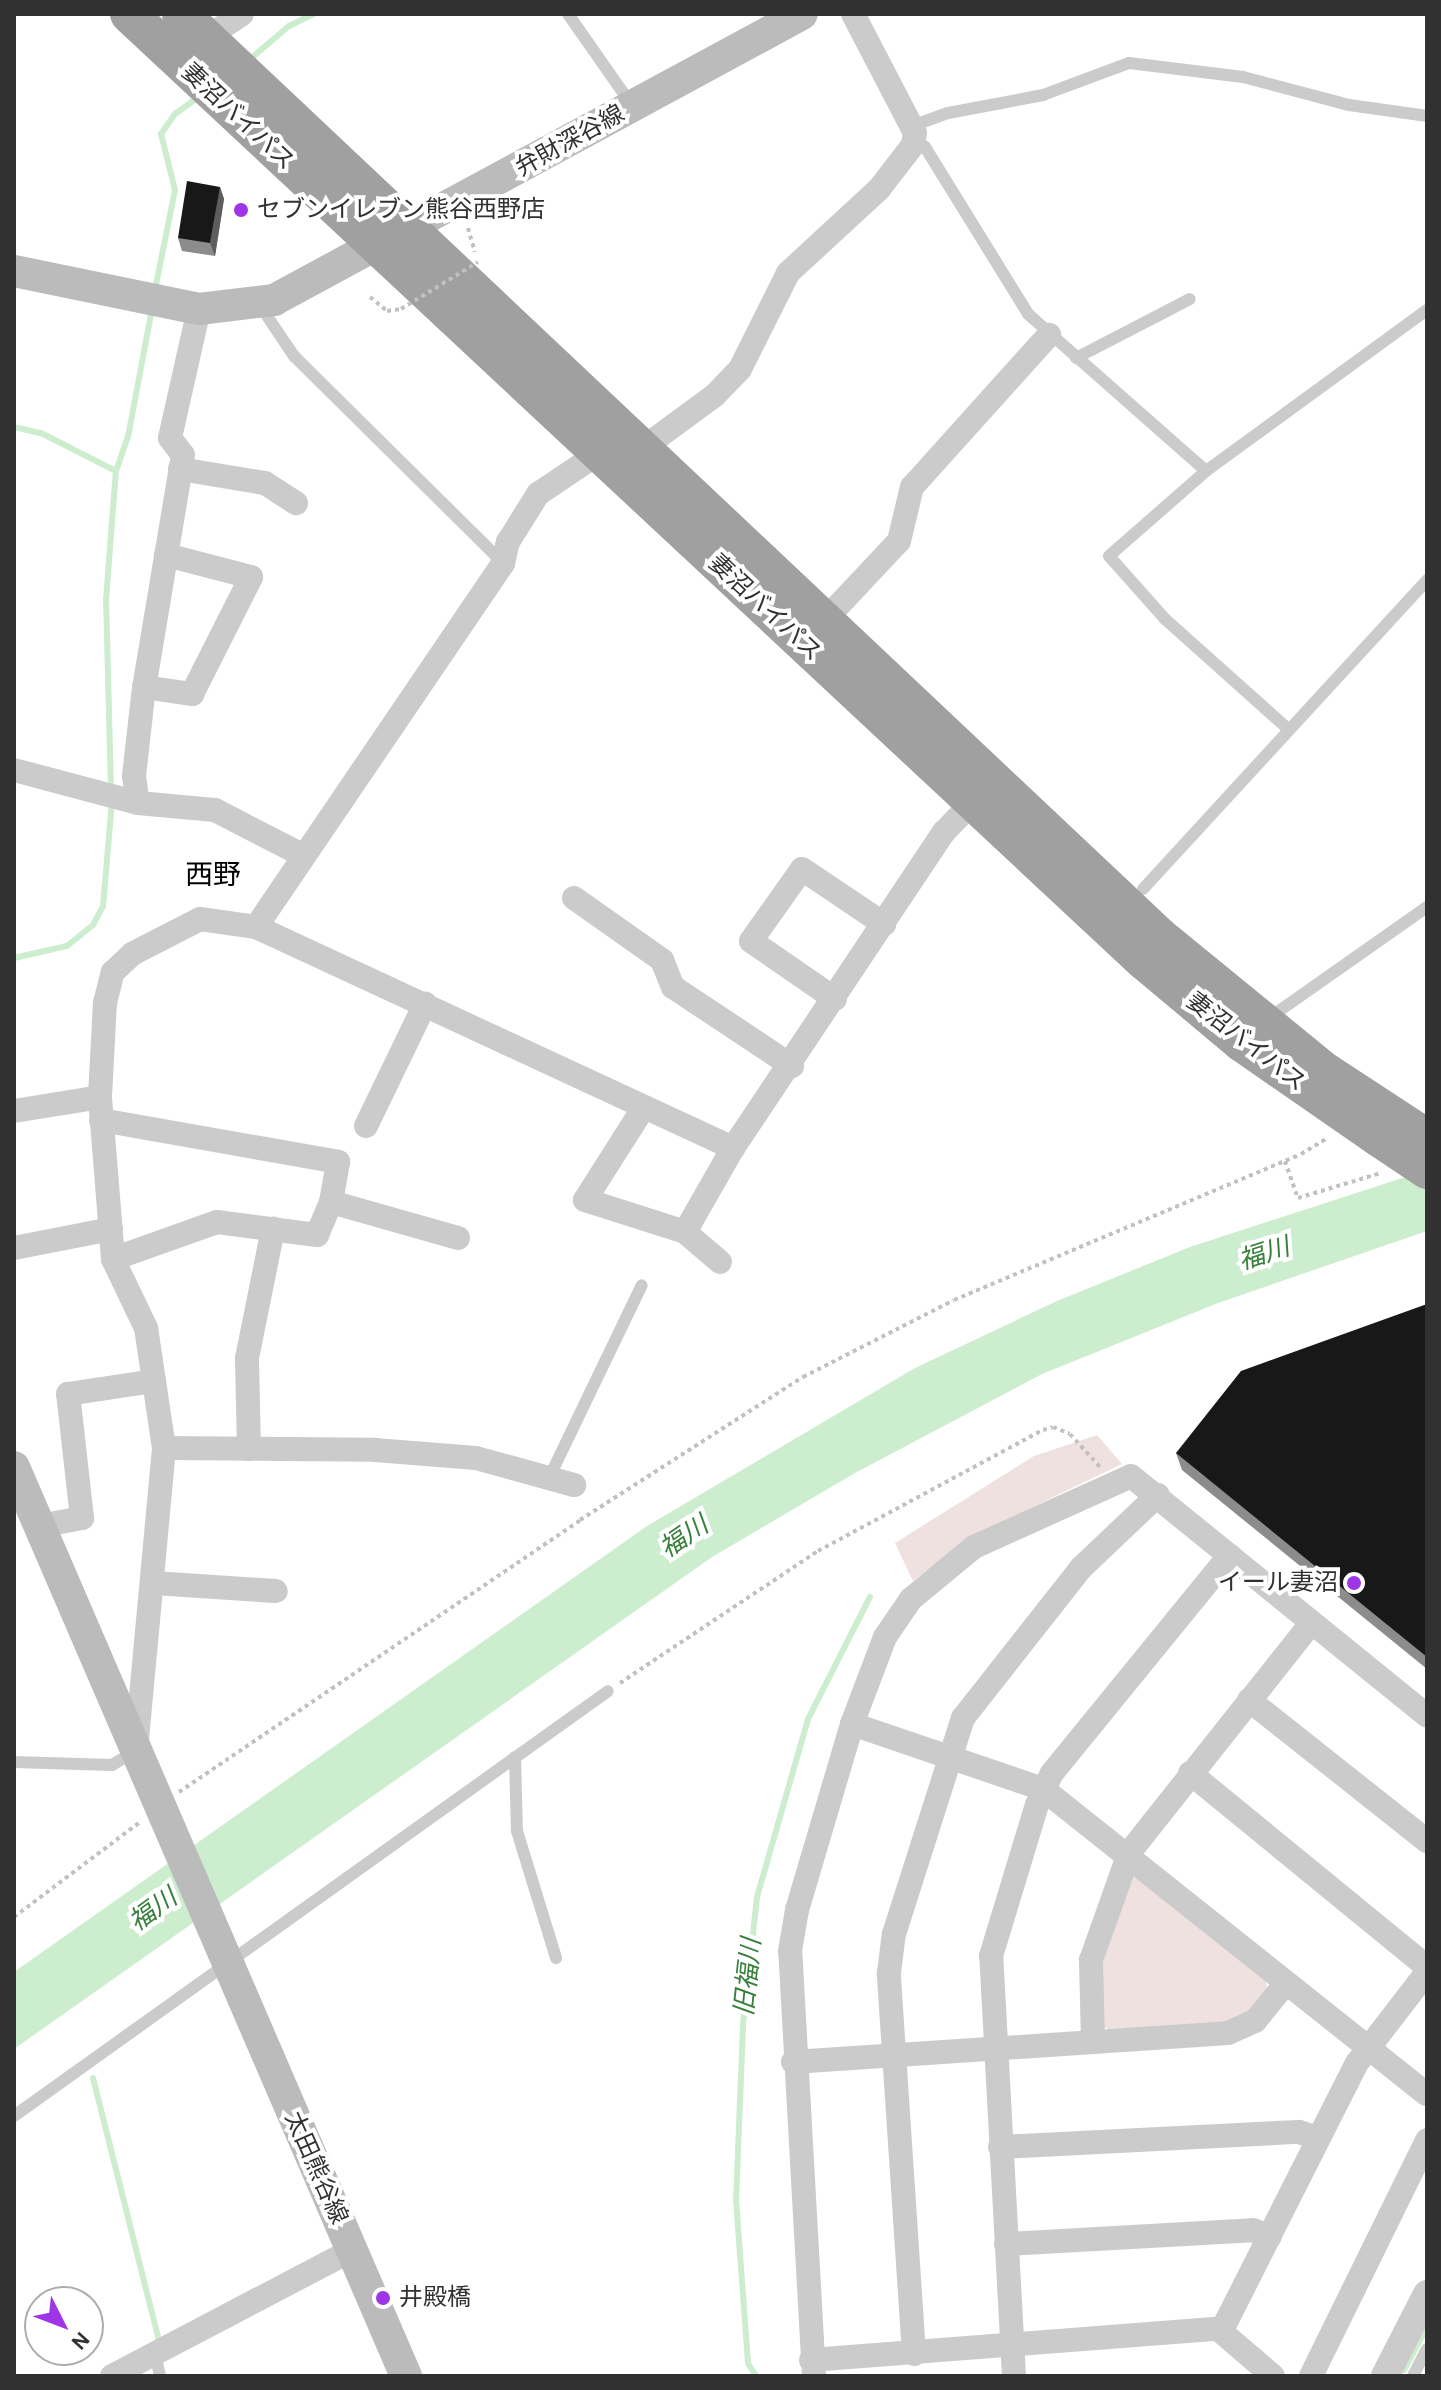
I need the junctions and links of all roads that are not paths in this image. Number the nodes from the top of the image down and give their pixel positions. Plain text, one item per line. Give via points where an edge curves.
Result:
1 (129, 14) edge
2 (242, 14) edge
3 (568, 14) edge
4 (802, 14) edge
5 (853, 14) edge
6 (193, 26) edge
7 (633, 107) junction
8 (1427, 116) edge
9 (913, 133) junction
10 (411, 228) junction
11 (377, 247) junction
12 (14, 271) edge
13 (1190, 299) dead end
14 (258, 302) junction
15 (199, 309) junction
16 (1427, 310) edge
17 (1049, 335) junction
18 (1076, 358) junction
19 (639, 451) junction
20 (599, 453) junction
21 (180, 469) junction
22 (1206, 471) junction
23 (296, 503) dead end
24 (166, 555) junction
25 (503, 563) junction
26 (1427, 580) edge
27 (782, 605) junction
28 (822, 623) junction
29 (144, 687) junction
30 (1287, 728) junction
31 (14, 770) edge
32 (138, 803) junction
33 (972, 803) junction
34 (302, 855) junction
35 (1143, 889) dead end
36 (574, 898) dead end
37 (1427, 907) edge
38 (884, 924) junction
39 (256, 927) junction
40 (835, 999) junction
41 (425, 1004) junction
42 (1256, 1035) junction
43 (792, 1066) junction
44 (644, 1107) junction
45 (100, 1108) junction
46 (14, 1111) edge
47 (366, 1126) dead end
48 (1399, 1143) edge
49 (733, 1148) junction
50 (1427, 1170) edge
51 (331, 1202) junction
52 (111, 1229) junction
53 (273, 1229) junction
54 (685, 1232) junction
55 (458, 1238) dead end
56 (14, 1248) edge
57 (113, 1259) junction
58 (720, 1262) dead end
59 (642, 1285) dead end
60 (154, 1381) junction
61 (164, 1448) junction
62 (249, 1449) junction
63 (14, 1467) edge
64 (547, 1480) junction
65 (574, 1485) dead end
66 (1158, 1495) junction
67 (39, 1526) junction
68 (1230, 1555) junction
69 (154, 1583) junction
70 (276, 1591) dead end
71 (1311, 1623) junction
72 (608, 1691) road end
73 (1249, 1700) junction
74 (1427, 1716) edge
75 (852, 1724) junction
76 (136, 1750) junction
77 (949, 1754) junction
78 (515, 1757) junction
79 (14, 1762) edge
80 (1190, 1773) junction
81 (1043, 1789) junction
82 (1427, 1841) edge
83 (1129, 1853) junction
84 (556, 1958) dead end
85 (226, 1964) junction
86 (1427, 1970) edge
87 (1286, 1983) junction
88 (1093, 2039) junction
89 (993, 2046) junction
90 (1367, 2047) junction
91 (894, 2054) junction
92 (793, 2062) junction
93 (1427, 2094) edge
94 (14, 2116) edge
95 (1318, 2138) junction
96 (1427, 2140) edge
97 (1000, 2147) junction
98 (1270, 2237) junction
99 (1006, 2244) junction
100 (352, 2250) junction
101 (1427, 2294) edge
102 (1218, 2329) junction
103 (1012, 2347) junction
104 (1427, 2349) edge
105 (914, 2354) junction
106 (158, 2365) edge
107 (812, 2368) edge
108 (112, 2376) edge
109 (406, 2376) edge
110 (1014, 2376) edge
111 (1273, 2376) edge
112 (1311, 2376) edge
113 (1385, 2376) edge
114 (1413, 2376) edge

1 - 11 highway, 妻沼バイパス
2 - 6 street
3 - 7 lane
4 - 7 main road, 弁財深谷線
5 - 9 street
6 - 10 highway, 妻沼バイパス
7 - 10 main road, 弁財深谷線
8 - 9 lane via 1349,105 1243,77 1129,63 1043,95 948,113
9 - 17 lane via 1028,314
9 - 19 street via 879,189 788,273 740,369 714,396
10 - 11 main road, 弁財深谷線
10 - 19 highway, 妻沼バイパス
11 - 14 main road, 弁財深谷線 via 274,300
11 - 20 highway, 妻沼バイパス
12 - 15 main road, 弁財深谷線
13 - 18 lane
14 - 15 main road, 弁財深谷線
14 - 25 lane via 294,356
15 - 21 street via 170,438 183,455
16 - 22 lane
17 - 18 lane
17 - 28 street via 912,487 899,541
18 - 22 lane
19 - 27 highway, 妻沼バイパス
20 - 25 street via 538,494 508,542
20 - 27 highway, 妻沼バイパス
21 - 23 street via 265,483
21 - 24 street
22 - 30 lane via 1109,556 1165,619
24 - 29 street
24 - 29 street via 251,577 192,694
25 - 34 street
26 - 30 lane
27 - 28 highway, 妻沼バイパス
27 - 33 highway, 妻沼バイパス
28 - 42 highway, 妻沼バイパス via 1159,936
29 - 32 street via 134,776
30 - 35 lane
31 - 32 street
32 - 34 street via 215,810
33 - 38 street via 944,832
33 - 42 highway, 妻沼バイパス via 1144,961
34 - 39 street
36 - 43 street via 662,960 673,987
37 - 42 lane
38 - 40 street
38 - 40 street via 802,869 751,941
39 - 41 street
39 - 45 street via 200,919 132,954 113,972 105,1003
40 - 43 street
41 - 44 street
41 - 47 street
42 - 48 highway, 妻沼バイパス
43 - 49 street
44 - 49 street
44 - 54 street via 585,1200
45 - 46 street
45 - 51 street via 338,1162
45 - 52 street
48 - 50 highway, 妻沼バイパス, bridge
49 - 54 street
51 - 53 street via 317,1235
51 - 55 street
52 - 56 street
52 - 57 street
53 - 57 street via 217,1222
53 - 62 street via 247,1358
54 - 58 street
57 - 60 street via 146,1328
59 - 64 lane
60 - 61 street
60 - 67 street via 68,1394 82,1518
61 - 62 street
61 - 69 street
62 - 64 street via 476,1458
63 - 67 main road
64 - 65 street
66 - 68 street
66 - 75 street via 1124,1475 954,1559 898,1615
66 - 77 street via 1081,1568 973,1702
67 - 76 main road
68 - 71 street
68 - 81 street
69 - 70 street
69 - 76 street
71 - 73 street
71 - 74 street
72 - 78 lane
73 - 80 street
73 - 82 street
75 - 77 street
75 - 92 street via 797,1910 790,1964
76 - 79 lane via 112,1765
76 - 85 main road via 165,1805
77 - 81 street
77 - 91 street via 894,1934 889,1973
78 - 84 lane via 517,1831
78 - 85 lane
80 - 83 street
80 - 86 street
81 - 83 street
81 - 89 street via 991,1956
83 - 87 street
83 - 88 street via 1091,1960
85 - 94 lane
85 - 100 main road, 太田熊谷線
86 - 90 street
87 - 88 street via 1247,2028
87 - 90 street
88 - 89 street
89 - 91 street
89 - 97 street
90 - 93 street
90 - 95 street
91 - 92 street
91 - 105 street
92 - 107 street
95 - 97 street via 1299,2132
95 - 98 street
96 - 112 street
97 - 99 street
98 - 99 street via 1253,2230
98 - 102 street via 1230,2319
99 - 103 street
100 - 106 street
100 - 109 main road, 太田熊谷線
101 - 113 street
102 - 103 street
102 - 111 street
103 - 105 street
103 - 110 street
104 - 114 lane
105 - 107 street
106 - 108 street

